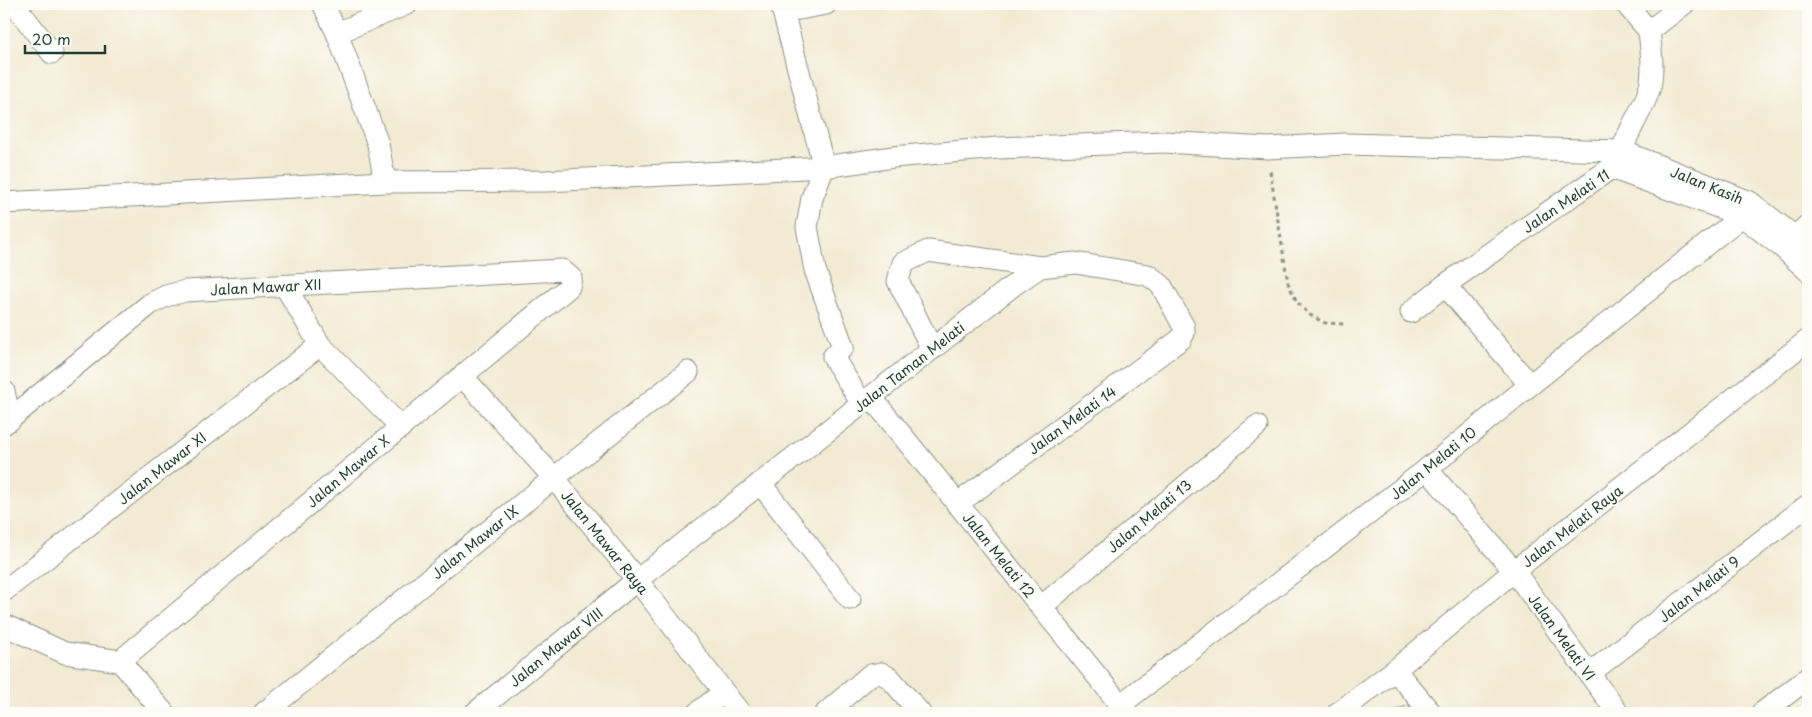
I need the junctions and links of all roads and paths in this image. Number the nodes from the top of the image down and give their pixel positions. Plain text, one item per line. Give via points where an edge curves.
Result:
1 (14, 4) edge
2 (323, 4) edge
3 (406, 4) edge
4 (826, 4) edge
5 (1626, 4) edge
6 (1684, 4) edge
7 (782, 8) edge
8 (1649, 30) junction
9 (338, 33) junction
10 (52, 52) dead end
11 (1268, 148) junction
12 (1622, 151) junction
13 (824, 167) junction
14 (384, 181) junction
15 (4, 203) edge
16 (1742, 216) junction
17 (1804, 238) edge
18 (1040, 267) junction
19 (1808, 271) edge
20 (571, 278) joint
21 (1445, 285) junction
22 (285, 286) junction
23 (1410, 312) dead end
24 (1344, 324) dead end
25 (1184, 333) joint
26 (1808, 340) edge
27 (320, 345) junction
28 (932, 349) junction
29 (688, 372) dead end
30 (463, 377) junction
31 (1530, 385) junction
32 (4, 391) edge
33 (866, 400) junction
34 (7, 422) edge
35 (1257, 426) dead end
36 (401, 427) junction
37 (1427, 470) junction
38 (554, 478) junction
39 (760, 484) junction
40 (957, 504) junction
41 (1808, 505) edge
42 (1514, 571) junction
43 (637, 580) junction
44 (4, 591) edge
45 (850, 599) dead end
46 (1041, 607) junction
47 (4, 625) edge
48 (120, 661) junction
49 (1395, 670) junction
50 (1590, 673) junction
51 (1808, 678) edge
52 (723, 693) junction
53 (1123, 709) edge
54 (164, 713) edge
55 (264, 713) edge
56 (476, 713) edge
57 (697, 713) edge
58 (740, 713) edge
59 (826, 713) edge
60 (920, 713) edge
61 (1338, 713) edge
62 (1431, 713) edge
63 (1618, 713) edge
64 (1762, 713) edge

1 - 10 street
2 - 9 street
3 - 9 street
4 - 7 street
5 - 8 street
6 - 8 street
7 - 13 street
8 - 12 street via 1652,61 1648,92
9 - 14 street via 378,144
11 - 12 street via 1345,144
11 - 13 street via 1164,142 998,148
11 - 24 path via 1288,283 1297,302 1310,315 1325,323
12 - 17 street, Jalan Kasih via 1750,202
13 - 14 street via 546,180
13 - 33 street, Jalan Melati 12 via 812,198 807,227 815,270 843,347 833,356
14 - 15 street
16 - 19 street, Jalan Melati 11
16 - 21 street, Jalan Melati 11 via 1611,168
16 - 31 street, Jalan Melati 10
18 - 25 street, Jalan Taman Melati via 1075,263 1148,276 1161,285 1184,327
18 - 28 street, Jalan Taman Melati
18 - 28 street via 928,250 903,264 898,280
20 - 22 street, Jalan Mawar XII via 562,270
20 - 30 street, Jalan Mawar X via 569,287
21 - 23 street, Jalan Melati 11
21 - 31 street
22 - 27 street
22 - 34 street, Jalan Mawar XII via 185,291 166,296 150,304
25 - 40 street, Jalan Melati 14 via 1175,345
26 - 42 street, Jalan Melati Raya
27 - 36 street
27 - 44 street, Jalan Mawar XI
28 - 33 street, Jalan Taman Melati
29 - 38 street, Jalan Mawar IX
30 - 36 street, Jalan Mawar X
30 - 38 street, Jalan Mawar Raya
31 - 37 street, Jalan Melati 10
32 - 34 street
33 - 39 street, Jalan Taman Melati
33 - 40 street, Jalan Melati 12
35 - 46 street, Jalan Melati 13
36 - 48 street, Jalan Mawar X
37 - 42 street, Jalan Melati VI
37 - 53 street, Jalan Melati 10
38 - 43 street, Jalan Mawar Raya
38 - 55 street, Jalan Mawar IX
39 - 43 street, Jalan Taman Melati
39 - 45 street
40 - 46 street, Jalan Melati 12
41 - 50 street, Jalan Melati 9
42 - 49 street, Jalan Melati Raya
42 - 50 street, Jalan Melati VI
43 - 52 street, Jalan Mawar Raya
43 - 56 street, Jalan Mawar VIII
46 - 53 street, Jalan Melati 12
47 - 48 street via 65,653
48 - 54 street
49 - 61 street, Jalan Melati Raya
49 - 62 street
50 - 63 street, Jalan Melati VI
51 - 64 street
52 - 57 street
52 - 58 street, Jalan Mawar Raya
59 - 60 street via 870,675 881,673 890,678

